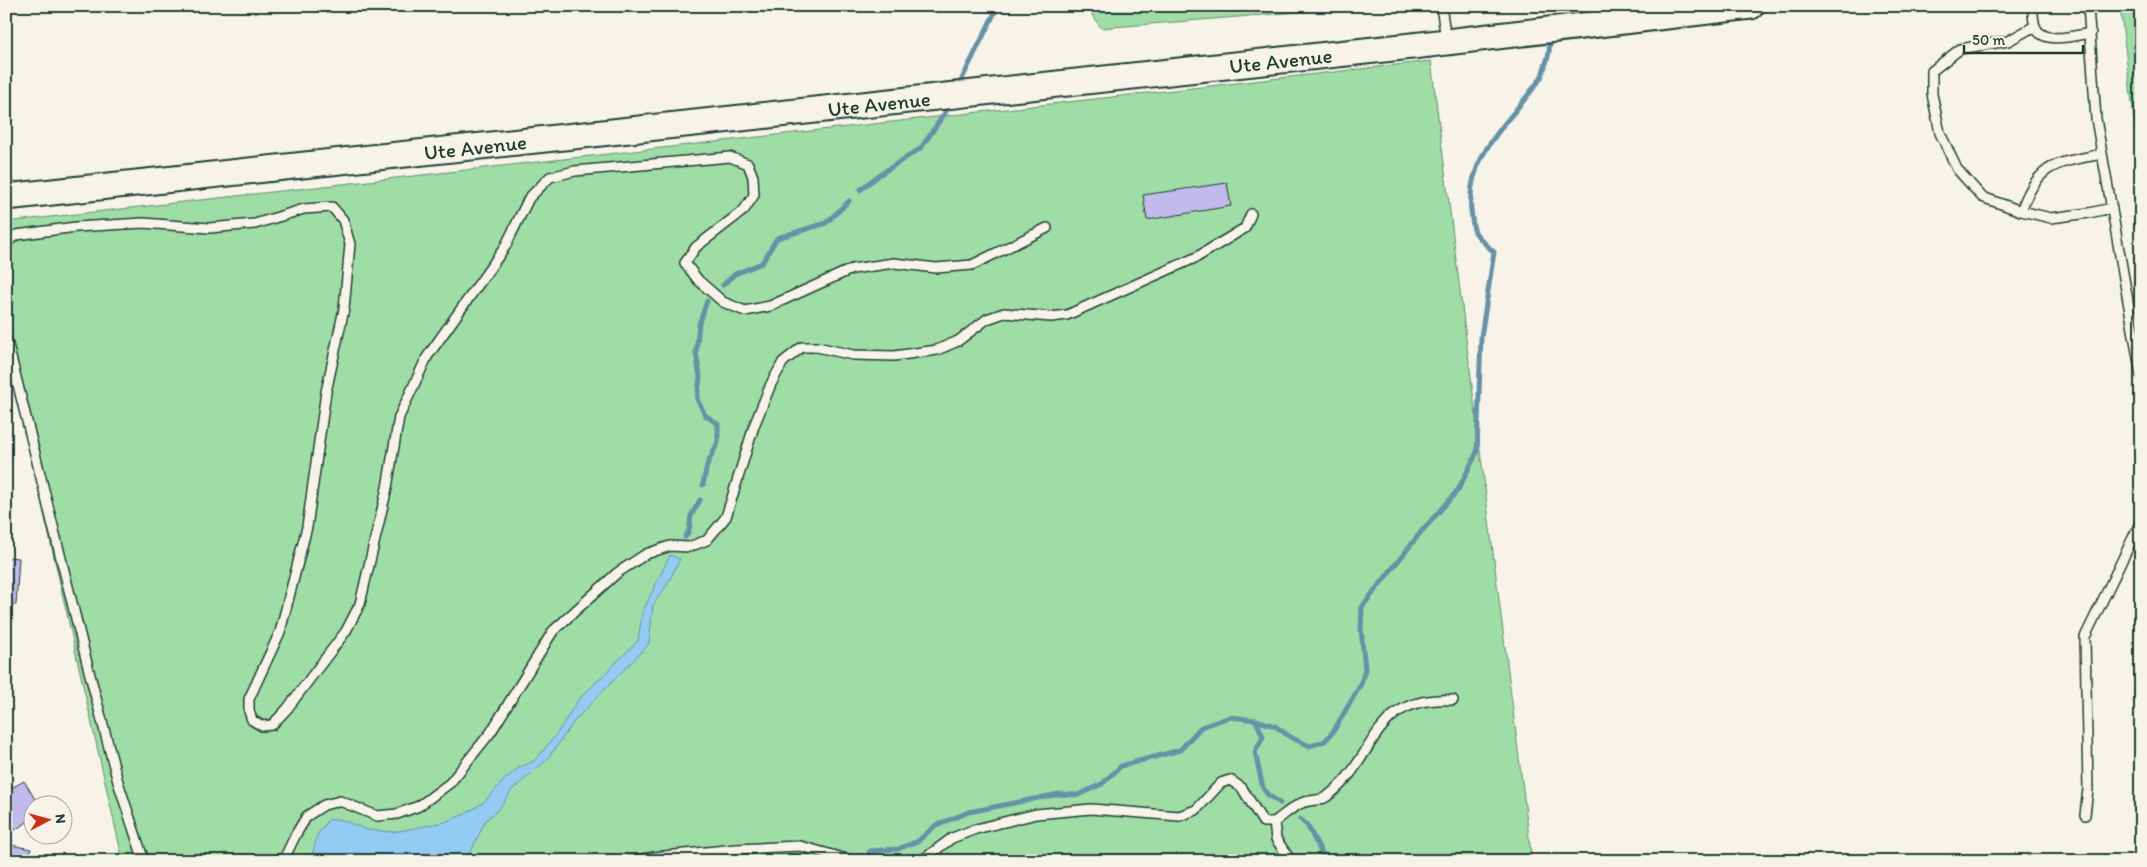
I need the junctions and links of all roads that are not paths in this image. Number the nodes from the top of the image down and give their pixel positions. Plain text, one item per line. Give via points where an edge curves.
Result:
1 (1441, 6) edge
2 (1751, 6) edge
3 (2032, 6) edge
4 (2088, 6) edge
5 (2035, 26) junction
6 (2091, 33) junction
7 (1446, 42) junction
8 (2102, 154) junction
9 (6, 197) edge
10 (2112, 208) junction
11 (2021, 211) junction
12 (1251, 214) dead end
13 (1047, 228) dead end
14 (6, 243) edge
15 (6, 336) edge
16 (2141, 375) edge
17 (2141, 521) edge
18 (1453, 700) dead end
19 (2085, 815) dead end
20 (1274, 822) junction
21 (653, 859) edge
22 (144, 861) edge
23 (283, 861) edge
24 (631, 861) edge
25 (853, 861) edge
26 (921, 861) edge
27 (1291, 861) edge

1 - 7 lane
2 - 7 main road, Ute Avenue
3 - 5 lane
4 - 6 lane
5 - 6 lane via 2040,34 2051,38
5 - 11 lane via 2008,41 1960,49 1932,71 1932,94 1940,133 1956,169 1982,197
6 - 8 lane via 2096,119
7 - 9 main road, Ute Avenue
8 - 10 lane
8 - 11 lane via 2048,168 2029,190
10 - 11 lane via 2051,218
10 - 16 lane
12 - 23 lane via 1245,228 1197,257 1067,316 1004,313 986,319 958,341 937,350 894,356 853,355 802,347 783,362 771,384 754,426 726,517 707,540 689,547 670,546 646,554 617,573 553,631 491,732 450,783 419,806 397,814 378,816 340,801 324,805 307,816
13 - 14 lane via 972,265 936,268 894,262 852,269 770,306 745,311 722,302 685,263 696,247 744,210 754,195 748,164 730,157 575,171 550,177 529,198 505,247 427,357 399,417 387,488 360,604 346,631 287,709 272,725 262,726 252,720 248,711 249,699 280,632 306,527 326,392 349,272 350,244 343,220 332,208 313,209 255,224 209,228 143,223 76,227 16,235
15 - 22 lane via 91,680 118,782
17 - 19 lane via 2085,637 2088,789
18 - 20 lane via 1435,699 1404,707 1380,728 1346,778 1324,798 1301,803
20 - 26 lane via 1263,822 1242,788 1230,780 1221,784 1196,810 1179,816 1091,809 1036,814 952,838
20 - 27 lane via 1276,838
21 - 24 lane
21 - 25 lane via 736,849 800,846

